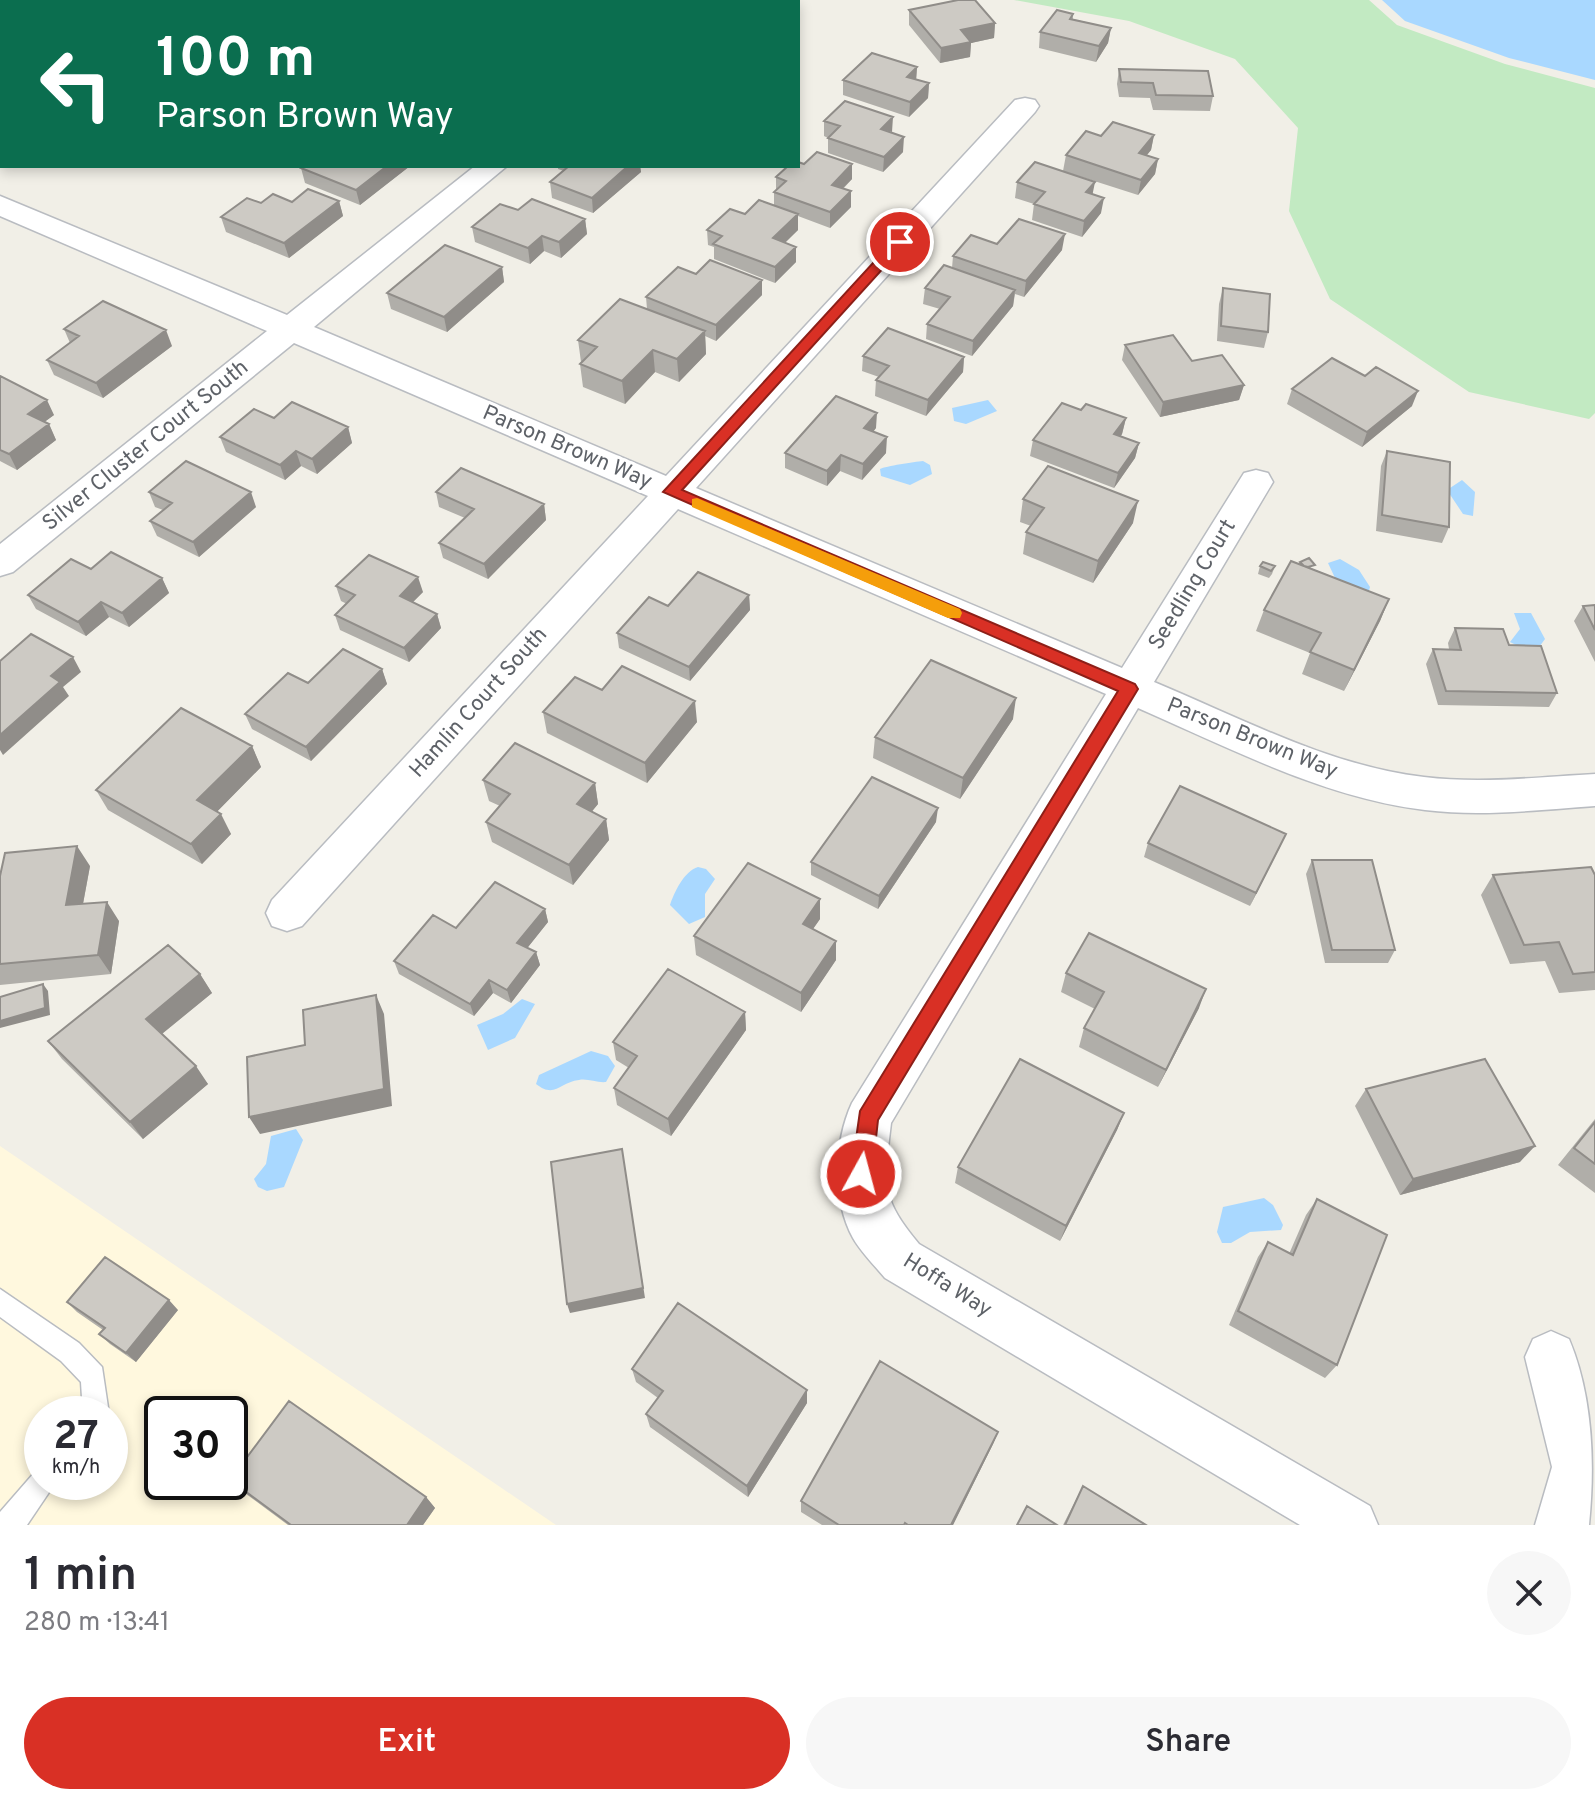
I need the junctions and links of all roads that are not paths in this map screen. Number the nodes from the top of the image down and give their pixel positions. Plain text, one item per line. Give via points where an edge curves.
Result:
1 (1025, 106) dead end
2 (491, 168) edge
3 (0, 205) edge
4 (292, 330) junction
5 (1256, 482) dead end
6 (671, 492) junction
7 (0, 563) edge
8 (1129, 689) junction
9 (1595, 790) edge
10 (287, 913) dead end
11 (0, 1302) edge
12 (1551, 1357) dead end
13 (95, 1396) edge
14 (29, 1500) edge
15 (4, 1525) edge
16 (1351, 1525) edge
17 (1562, 1525) edge

1 - 6 street, Hamlin Court South
2 - 4 street, Silver Cluster Court South
3 - 4 street, Parson Brown Way
4 - 6 street, Parson Brown Way
4 - 7 street, Silver Cluster Court South
5 - 8 street, Seedling Court
6 - 8 street, Parson Brown Way
6 - 10 street, Hamlin Court South
8 - 9 street, Parson Brown Way via 1320,769 1379,786 1488,796
8 - 16 street, Hoffa Way via 868,1118 861,1174 871,1223 902,1261
11 - 13 lane via 70,1352 93,1376
12 - 17 street via 1579,1467
14 - 15 lane

